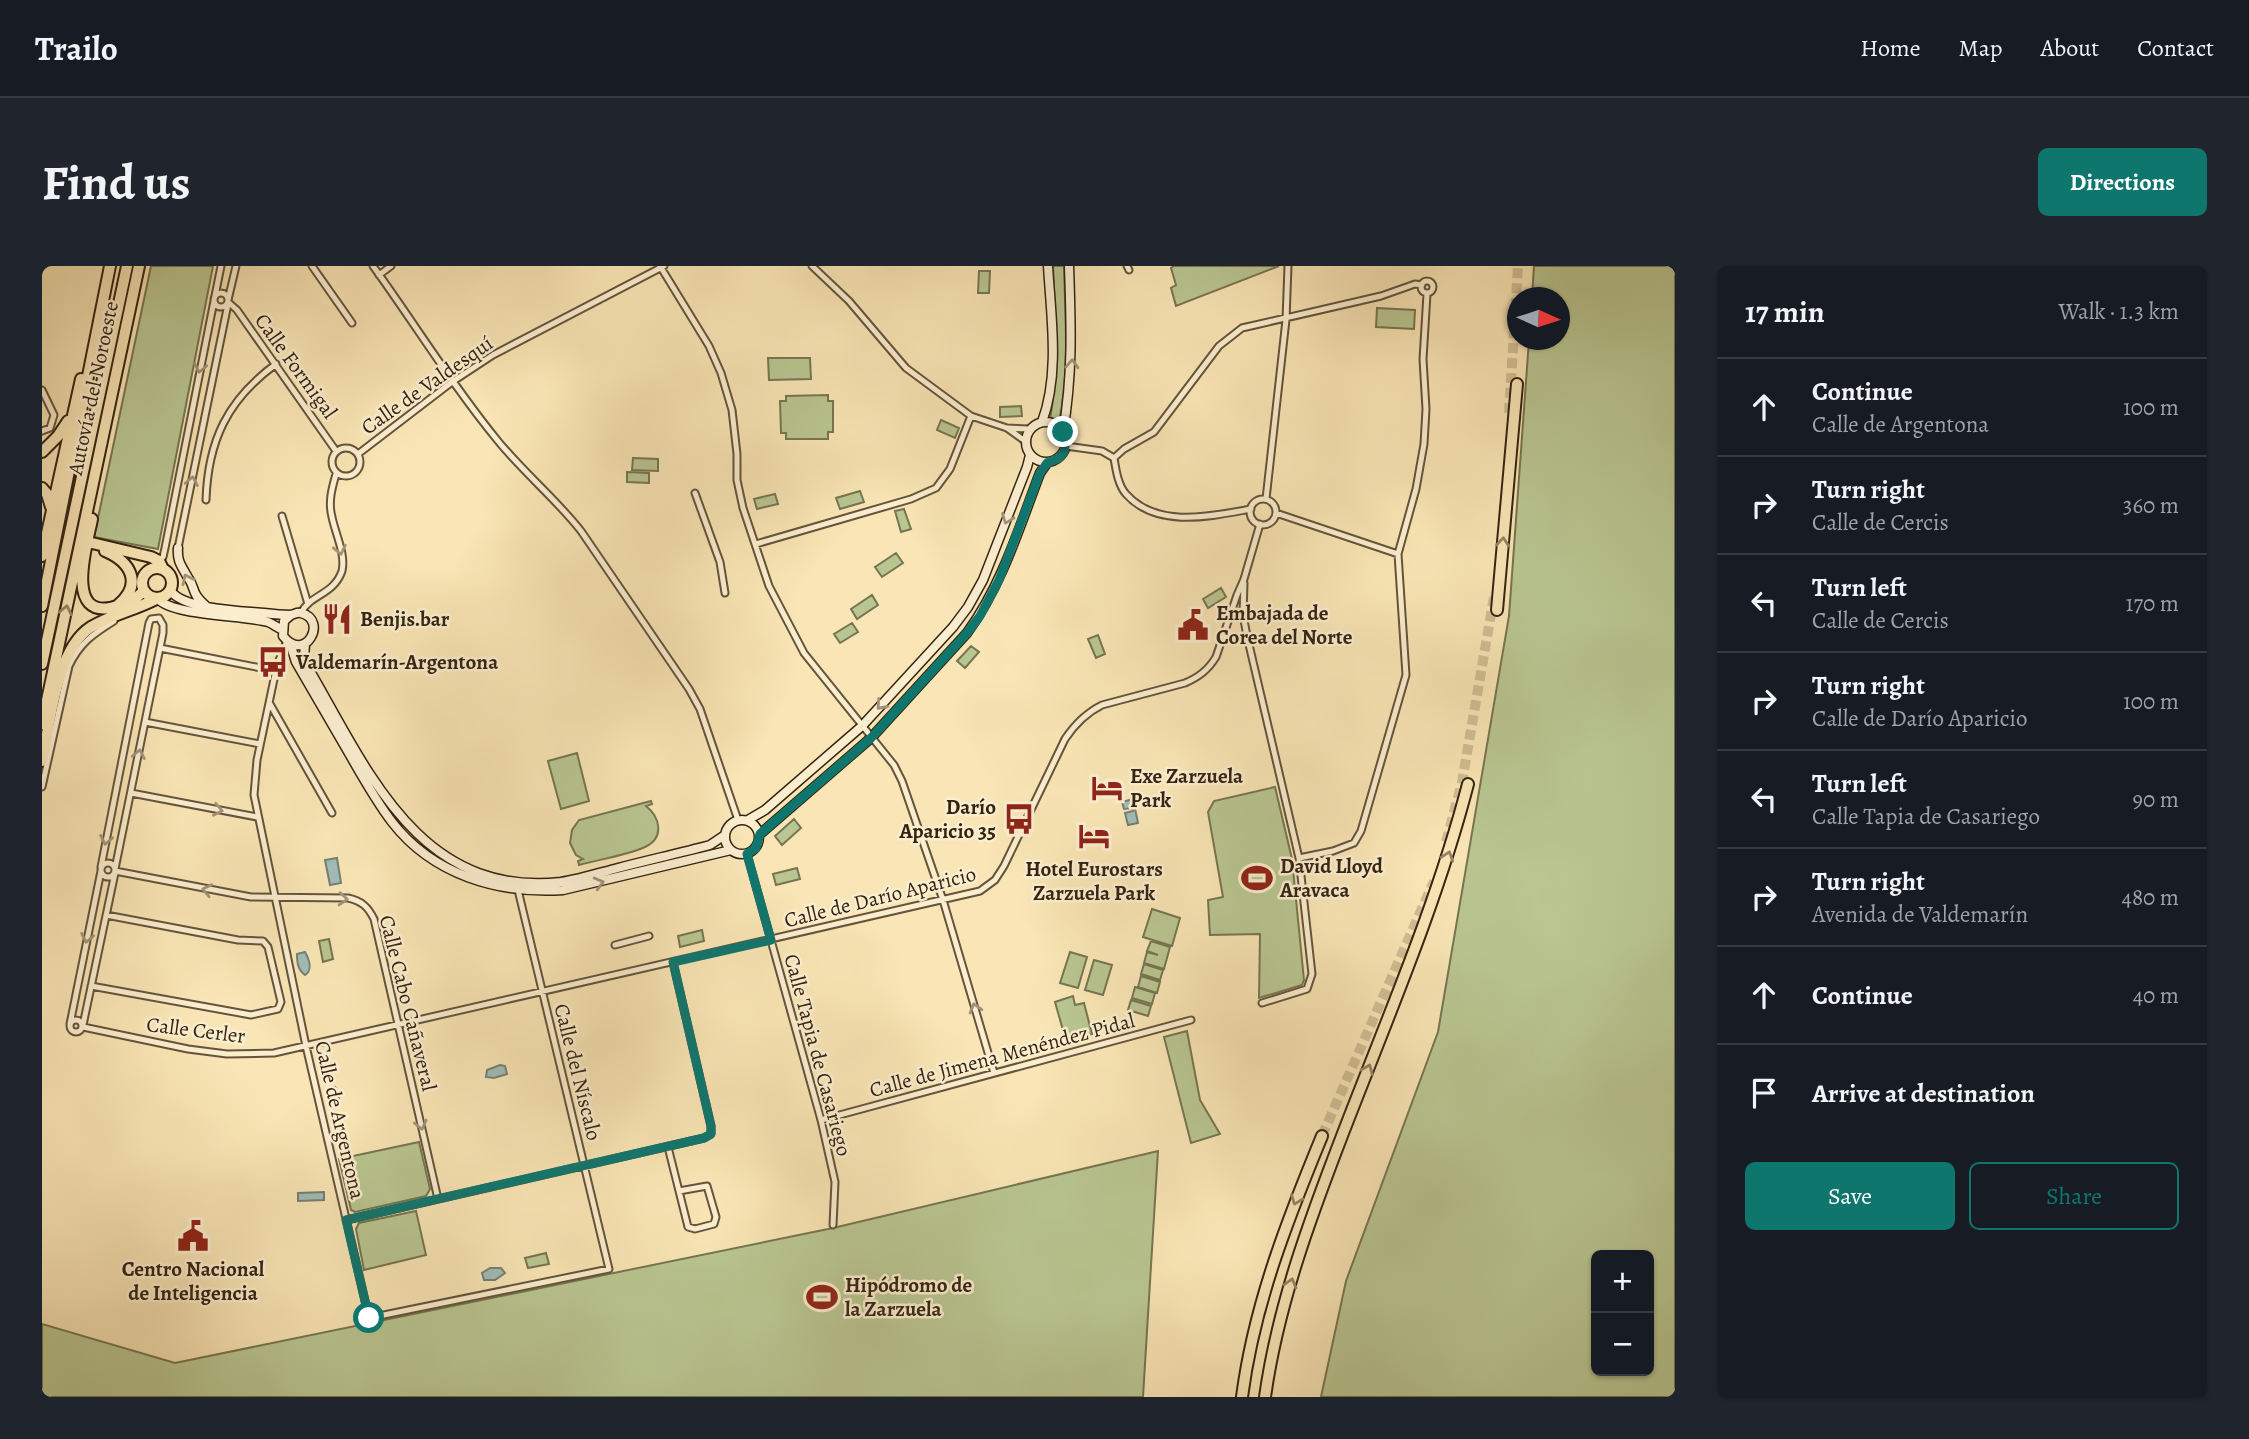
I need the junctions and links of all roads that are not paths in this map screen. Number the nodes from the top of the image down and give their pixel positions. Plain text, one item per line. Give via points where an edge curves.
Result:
1 (103, 266) edge
2 (110, 266) edge
3 (120, 266) edge
4 (127, 266) edge
5 (139, 266) edge
6 (220, 266) edge
7 (236, 266) edge
8 (312, 266) edge
9 (373, 266) edge
10 (391, 266) edge
11 (662, 266) edge
12 (812, 266) edge
13 (1048, 266) edge
14 (1069, 266) edge
15 (1288, 266) edge
16 (379, 275) junction
17 (1422, 285) junction
18 (1427, 294) junction
19 (214, 299) junction
20 (228, 302) junction
21 (1286, 320) junction
22 (352, 323) dead end
23 (275, 364) junction
24 (452, 382) junction
25 (1517, 384) dead end
26 (42, 390) edge
27 (71, 415) junction
28 (971, 416) junction
29 (1042, 422) junction
30 (1007, 428) junction
31 (1029, 429) junction
32 (42, 431) edge
33 (103, 431) junction
34 (1063, 432) junction
35 (1025, 441) junction
36 (1066, 446) junction
37 (336, 451) junction
38 (42, 452) edge
39 (358, 454) junction
40 (1030, 455) junction
41 (1114, 458) junction
42 (1047, 463) junction
43 (337, 474) junction
44 (42, 488) edge
45 (695, 493) dead end
46 (1266, 499) junction
47 (205, 500) dead end
48 (1251, 509) junction
49 (51, 510) junction
50 (1276, 513) junction
51 (282, 516) dead end
52 (1260, 524) junction
53 (756, 544) junction
54 (95, 547) junction
55 (178, 548) joint
56 (1398, 554) junction
57 (42, 556) edge
58 (64, 558) junction
59 (161, 565) junction
60 (146, 573) junction
61 (1244, 579) junction
62 (144, 591) junction
63 (171, 591) junction
64 (725, 593) dead end
65 (157, 602) junction
66 (308, 604) junction
67 (42, 606) edge
68 (116, 606) junction
69 (206, 606) junction
70 (1497, 610) tunnel mouth
71 (1231, 612) junction
72 (301, 613) junction
73 (291, 615) junction
74 (1243, 615) junction
75 (1227, 623) junction
76 (1245, 625) junction
77 (283, 631) junction
78 (288, 642) junction
79 (305, 644) junction
80 (160, 648) junction
81 (42, 664) edge
82 (276, 671) junction
83 (270, 704) junction
84 (145, 722) junction
85 (42, 724) edge
86 (862, 726) junction
87 (871, 738) junction
88 (260, 744) junction
89 (42, 761) edge
90 (1468, 784) dead end
91 (42, 787) edge
92 (131, 793) junction
93 (332, 814) dead end
94 (257, 817) junction
95 (738, 820) junction
96 (748, 820) junction
97 (760, 834) junction
98 (725, 835) junction
99 (731, 850) junction
100 (747, 854) junction
101 (1299, 858) junction
102 (101, 869) junction
103 (115, 871) junction
104 (518, 890) junction
105 (274, 898) junction
106 (943, 900) junction
107 (106, 915) junction
108 (649, 936) dead end
109 (771, 940) junction
110 (615, 945) dead end
111 (673, 962) junction
112 (290, 969) junction
113 (275, 974) junction
114 (91, 986) junction
115 (542, 992) junction
116 (1262, 1003) dead end
117 (1191, 1020) dead end
118 (398, 1025) junction
119 (83, 1026) junction
120 (306, 1046) junction
121 (994, 1073) junction
122 (821, 1120) junction
123 (1322, 1136) tunnel mouth
124 (668, 1147) junction
125 (584, 1166) junction
126 (679, 1191) junction
127 (438, 1199) junction
128 (346, 1220) junction
129 (833, 1225) dead end
130 (369, 1318) joint
131 (1279, 1323) junction
132 (1242, 1397) edge
133 (1265, 1397) edge
134 (1273, 1397) edge

1 - 27 highway
2 - 67 highway, Autovía del Noroeste
3 - 58 highway
4 - 58 highway
5 - 33 highway, Autovía del Noroeste
6 - 19 street
7 - 20 street
8 - 22 street
9 - 16 street
10 - 16 street
11 - 24 street, Calle de Valdesquí via 493,355
11 - 53 street via 721,373 732,410 737,480
12 - 28 street via 906,368
13 - 29 street via 1052,373
34 -> 14 street via 1071,385
15 - 21 street
16 - 24 street
17 - 18 street
17 - 18 street via 1432,284
17 - 21 street
18 - 56 street via 1424,444
19 - 20 street via 219,307
19 - 20 street via 223,293
19 -> 59 street
20 - 23 street, Calle Formigal
55 -> 20 street
21 - 41 street via 1242,328 1219,346 1154,432
21 - 46 street
23 - 37 street, Calle Formigal
23 - 47 street via 237,399 224,420 206,471
24 - 39 street, Calle de Valdesquí
24 - 95 street via 520,468 581,531 689,689
70 -> 25 highway
26 - 32 street via 54,415 52,426
27 - 38 highway
27 - 49 highway
28 - 30 street
28 - 53 street via 950,469 936,488
29 - 31 street
29 - 34 street via 1056,424
30 - 31 street
30 - 35 street
31 - 35 street
33 - 68 highway via 103,461 81,584 94,606
85 -> 33 highway, Autovía del Noroeste
34 - 36 street
35 - 40 street
36 - 41 street via 1102,451
36 - 42 street via 1059,458
37 - 39 street via 345,447
37 - 43 street via 331,459
39 - 43 street via 356,473
40 - 42 street
40 -> 86 street via 968,607
41 - 48 street via 1126,494 1168,516 1189,518
42 - 87 street via 980,616
43 -> 66 street via 330,503 343,566 331,589
44 - 49 highway
45 - 64 street via 720,562
46 - 48 street via 1257,500
46 - 50 street
48 - 52 street via 1253,520
49 - 57 highway
50 - 52 street via 1269,523
50 - 56 street
51 - 66 street
52 - 61 street, Calle de Darío Aparicio
53 - 86 street via 769,586 804,653
54 - 59 highway via 150,557
54 - 60 highway via 136,559
54 - 68 highway via 119,558 131,573 130,590
69 -> 55 street via 193,593 180,566
56 - 101 street via 1406,676 1361,831 1354,843
58 - 81 highway
59 - 60 highway
59 - 63 highway via 172,580
60 - 62 highway
61 - 71 street, Calle de Darío Aparicio
61 - 74 street
62 - 65 highway
62 - 68 highway
63 - 65 highway
63 - 69 street via 180,600
65 - 77 street via 269,623
65 - 89 highway via 100,622 74,643 62,668
65 - 91 street via 113,621 77,650 69,666
66 - 72 street
69 - 73 street
71 - 74 street
71 - 75 street, Calle de Darío Aparicio
72 - 73 street
72 - 79 street via 314,624
73 - 77 street via 284,621
74 - 76 street
75 - 76 street
75 - 106 street, Calle de Darío Aparicio via 1216,657 1196,679 1102,705 1074,726 995,880 980,891
76 - 101 street
77 - 78 street
78 - 79 street
78 - 82 street, Calle de Argentona
78 - 104 street via 394,825 423,852 457,873
79 - 98 street via 306,664 386,801 418,836 460,865 502,879 562,881 710,845
80 - 82 street
80 - 84 street
80 -> 102 street via 163,625 155,617 149,623
82 - 83 street, Calle de Argentona
83 - 88 street, Calle de Argentona
83 - 93 street
84 - 88 street
92 -> 84 street
86 - 87 street
86 - 96 street
87 - 97 street
87 - 106 street via 902,781
88 - 94 street, Calle de Argentona via 254,777
131 -> 90 highway via 1324,1182 1437,889
92 -> 94 street
92 - 103 street
94 - 105 street, Calle de Argentona
95 - 96 street
95 - 98 street
96 - 97 street
97 - 100 street via 756,848
98 - 99 street
99 - 100 street
104 -> 99 street via 584,887
100 - 109 street, Calle Tapia de Casariego
101 - 116 street via 1310,985 1303,992
102 - 103 street via 107,877
102 - 103 street via 109,862
102 -> 119 street, Calle Cerler via 70,1030 80,1032
105 -> 103 street, Calle Cabo Cañaveral
103 - 107 street
104 - 115 street, Calle del Níscalo
105 - 112 street, Calle de Argentona
105 -> 118 street, Calle Cabo Cañaveral via 348,898 369,909
106 - 109 street, Calle de Darío Aparicio
121 -> 106 street
107 - 113 street via 262,941
107 - 114 street
108 - 110 street
109 - 111 street, Calle de Darío Aparicio
109 - 122 street, Calle Tapia de Casariego
111 - 115 street, Calle de Darío Aparicio
111 - 124 street via 711,1134
112 - 113 street
112 - 120 street, Calle de Argentona
113 - 114 street via 281,1002 278,1009 251,1014
114 - 119 street
115 - 118 street, Calle de Darío Aparicio
115 - 125 street, Calle del Níscalo
117 - 121 street, Calle de Jimena Menéndez Pidal
118 - 120 street, Calle de Darío Aparicio
118 -> 127 street, Calle Cabo Cañaveral
119 - 120 street, Calle Cerler via 227,1054 274,1053
120 - 128 street, Calle de Argentona
121 - 122 street, Calle de Jimena Menéndez Pidal
122 - 129 street, Calle Tapia de Casariego via 835,1182
123 -> 132 highway via 1262,1298
124 - 125 street
124 - 126 street
125 - 127 street
125 - 130 street, Calle del Níscalo via 609,1269
126 - 126 street via 688,1227 715,1224 707,1186
127 - 128 street
128 - 130 street, Calle de Argentona
131 - 133 highway
131 - 134 highway

